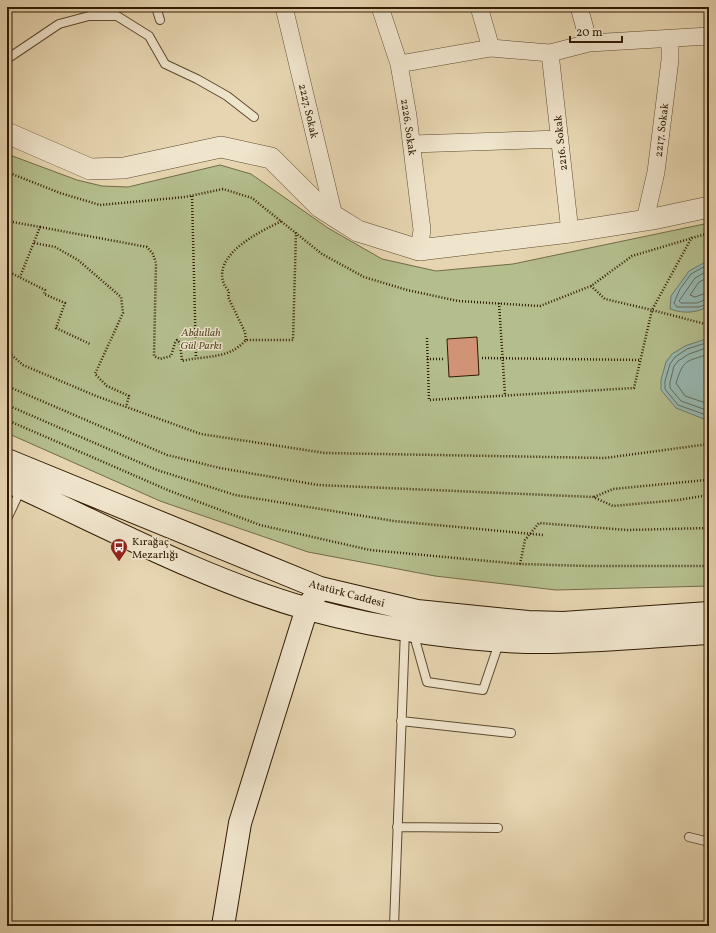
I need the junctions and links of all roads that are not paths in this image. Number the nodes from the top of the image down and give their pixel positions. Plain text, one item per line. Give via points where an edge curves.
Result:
1 (156, 7) edge
2 (284, 7) edge
3 (380, 7) edge
4 (479, 7) edge
5 (579, 7) edge
6 (160, 20) dead end
7 (709, 36) edge
8 (670, 39) junction
9 (589, 42) junction
10 (490, 48) junction
11 (550, 53) junction
12 (7, 59) edge
13 (399, 64) junction
14 (254, 117) dead end
15 (7, 133) edge
16 (560, 139) junction
17 (412, 144) junction
18 (709, 206) edge
19 (334, 216) junction
20 (645, 220) junction
21 (570, 232) junction
22 (419, 250) junction
23 (7, 460) edge
24 (22, 479) edge
25 (7, 519) edge
26 (320, 588) junction
27 (307, 608) junction
28 (709, 613) edge
29 (409, 630) junction
30 (709, 633) edge
31 (500, 640) junction
32 (401, 720) junction
33 (511, 733) dead end
34 (397, 827) junction
35 (498, 828) dead end
36 (688, 837) dead end
37 (709, 842) edge
38 (223, 926) edge
39 (394, 926) edge

1 - 6 lane
2 - 19 street, 2227. Sokak
3 - 13 street, 2226. Sokak
4 - 10 street
5 - 9 street
7 - 8 street
8 - 9 street
8 - 20 street, 2217. Sokak via 670,60 656,172
9 - 11 street
10 - 11 street
10 - 13 street
11 - 16 street, 2216. Sokak
12 - 14 lane via 59,24 89,16 117,16 149,36 165,64 227,96
13 - 17 street, 2226. Sokak
15 - 19 street via 90,170 124,168 221,147 271,158 320,207
16 - 17 street
16 - 21 street, 2216. Sokak
17 - 22 street, 2226. Sokak via 422,230
18 - 20 street
19 - 22 street via 358,231
20 - 21 street
21 - 22 street
23 - 24 main road, Atatürk Caddesi
24 - 25 lane
24 - 26 main road, Atatürk Caddesi
24 - 27 main road via 213,576
26 - 27 main road
26 - 28 main road, Atatürk Caddesi via 417,611 528,622 563,623
27 - 29 main road
27 - 38 main road via 240,823
29 - 31 main road
29 - 31 lane via 427,682 483,690
29 - 32 lane
30 - 31 main road via 551,642
32 - 33 lane
32 - 34 lane
34 - 35 lane
34 - 39 lane
36 - 37 lane

